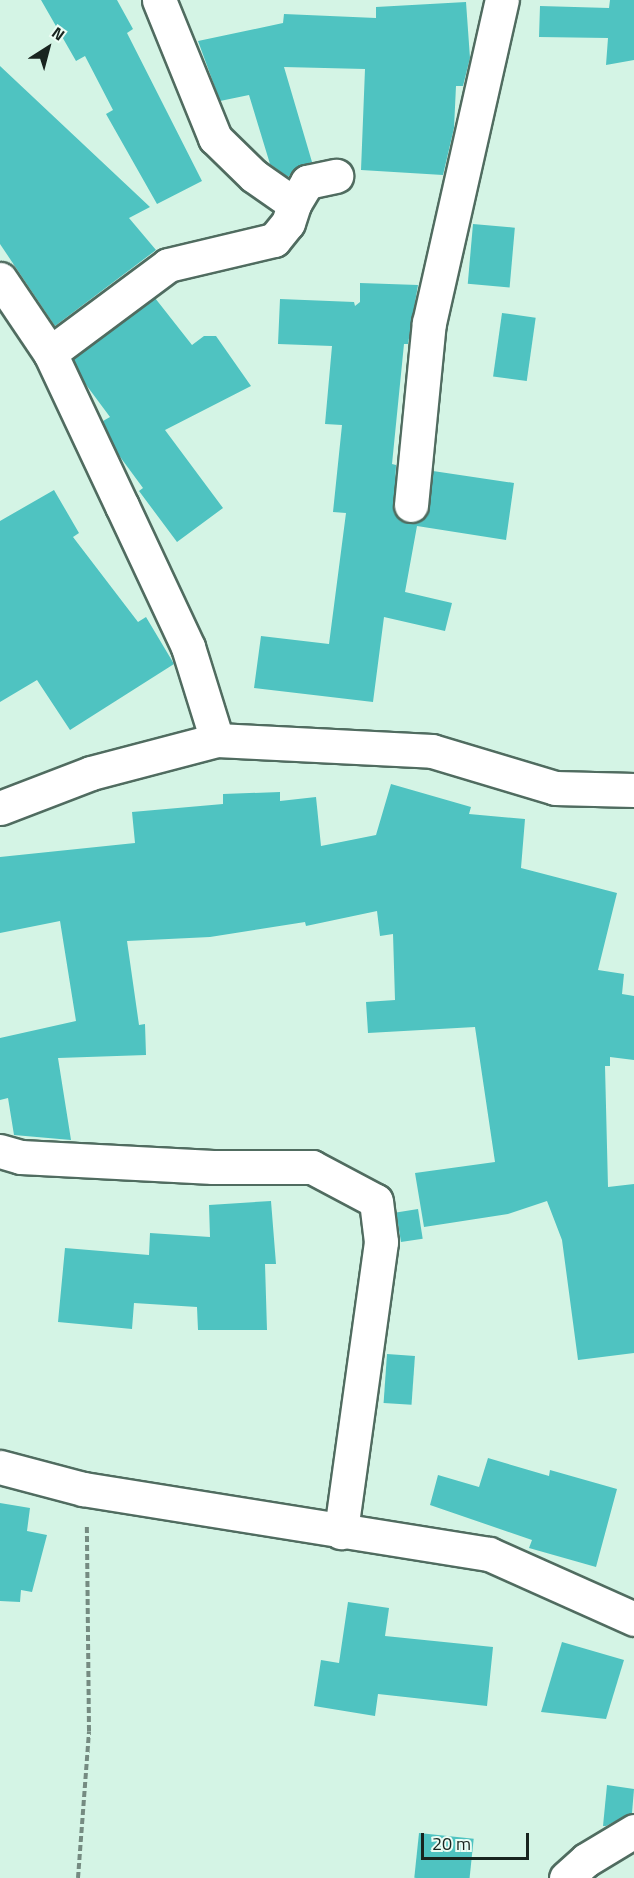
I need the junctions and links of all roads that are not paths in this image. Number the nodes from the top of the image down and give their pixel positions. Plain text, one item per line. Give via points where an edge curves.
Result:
1 (159, 0) edge
2 (502, 0) edge
3 (336, 176) dead end
4 (294, 204) junction
5 (0, 279) edge
6 (50, 354) junction
7 (411, 505) dead end
8 (217, 740) junction
9 (634, 790) edge
10 (0, 808) edge
11 (0, 1151) edge
12 (0, 1467) edge
13 (340, 1532) junction
14 (634, 1619) edge
15 (634, 1831) edge
16 (566, 1878) edge

1 - 4 street via 215,138 254,176
2 - 7 street via 429,323
3 - 4 street via 308,182
4 - 6 street via 288,223 274,240 168,265
5 - 6 street
6 - 8 street via 188,647
8 - 9 street via 432,751 555,788
8 - 10 street via 91,773
11 - 13 street via 21,1157 213,1167 312,1167 376,1201 381,1242
12 - 13 street via 83,1489
13 - 14 street via 489,1554
15 - 16 street via 586,1860

